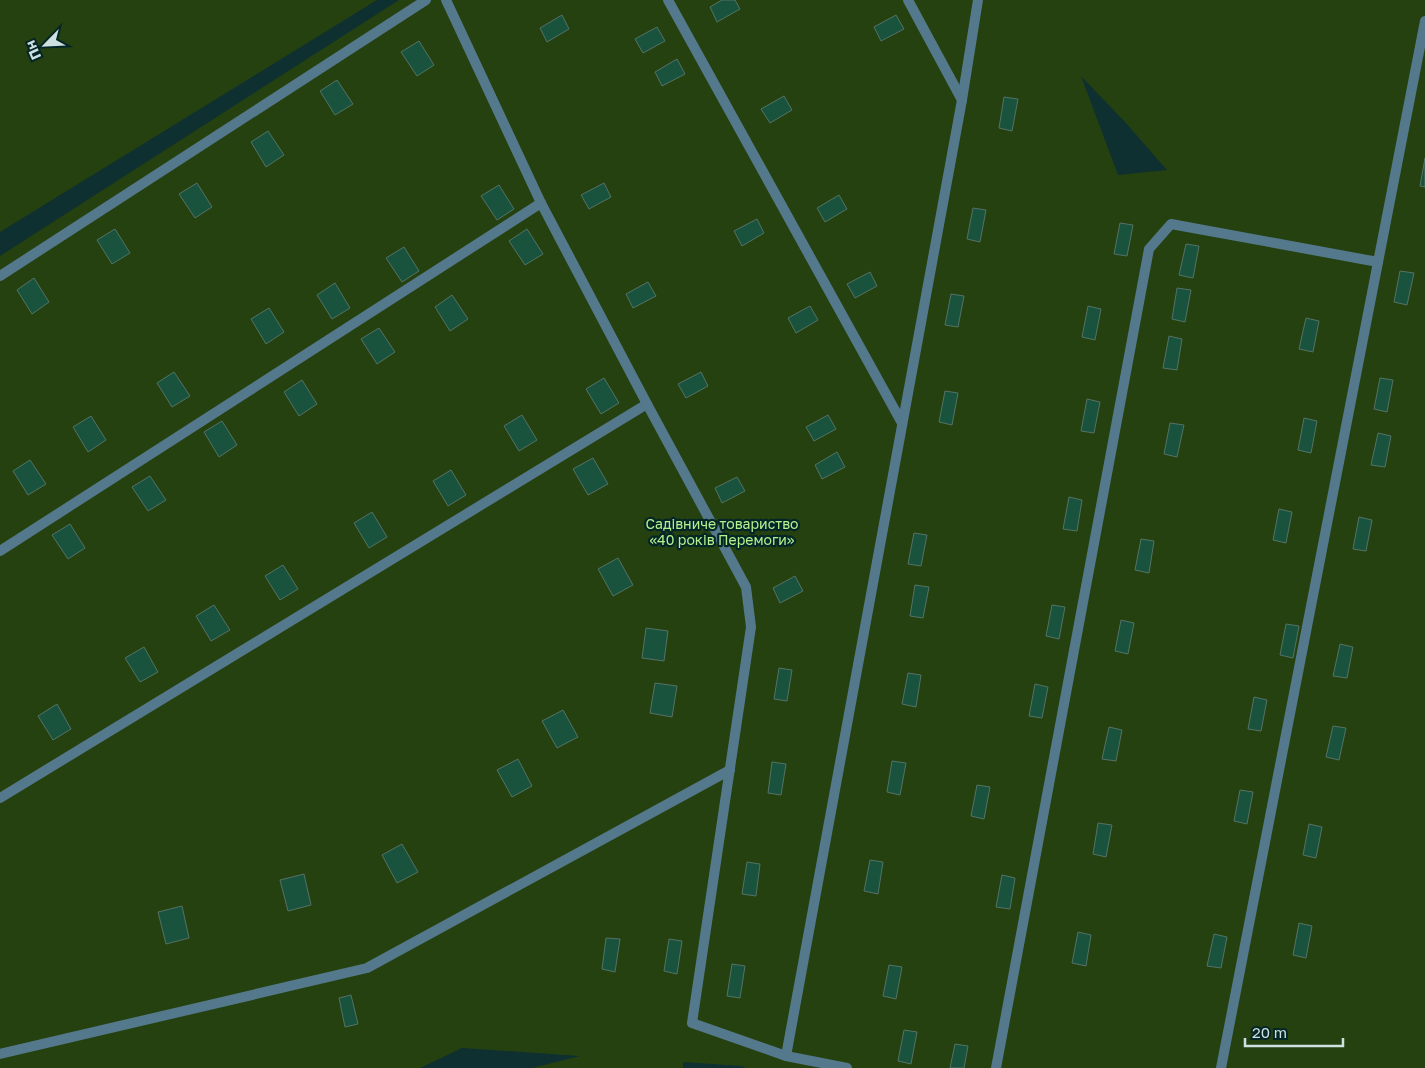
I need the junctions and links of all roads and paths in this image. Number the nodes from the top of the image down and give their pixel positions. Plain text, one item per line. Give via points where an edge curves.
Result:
1 (426, 0) edge
2 (446, 0) edge
3 (668, 0) edge
4 (908, 0) edge
5 (978, 0) edge
6 (1425, 21) edge
7 (962, 100) junction
8 (541, 203) junction
9 (1378, 262) junction
10 (0, 276) edge
11 (647, 404) junction
12 (902, 423) junction
13 (0, 551) edge
14 (730, 770) junction
15 (0, 798) edge
16 (0, 1054) edge
17 (786, 1056) junction
18 (847, 1068) edge
19 (996, 1068) edge
20 (1221, 1068) edge

1 - 10 lane
2 - 8 lane
3 - 12 lane
4 - 7 lane
5 - 7 lane
6 - 9 lane
7 - 12 lane
8 - 11 lane
8 - 13 lane
9 - 19 lane via 1171,224 1149,249
9 - 20 lane
11 - 14 lane via 746,587 751,627
11 - 15 lane
12 - 17 lane
14 - 16 lane via 367,968
14 - 17 lane via 692,1023
17 - 18 lane

